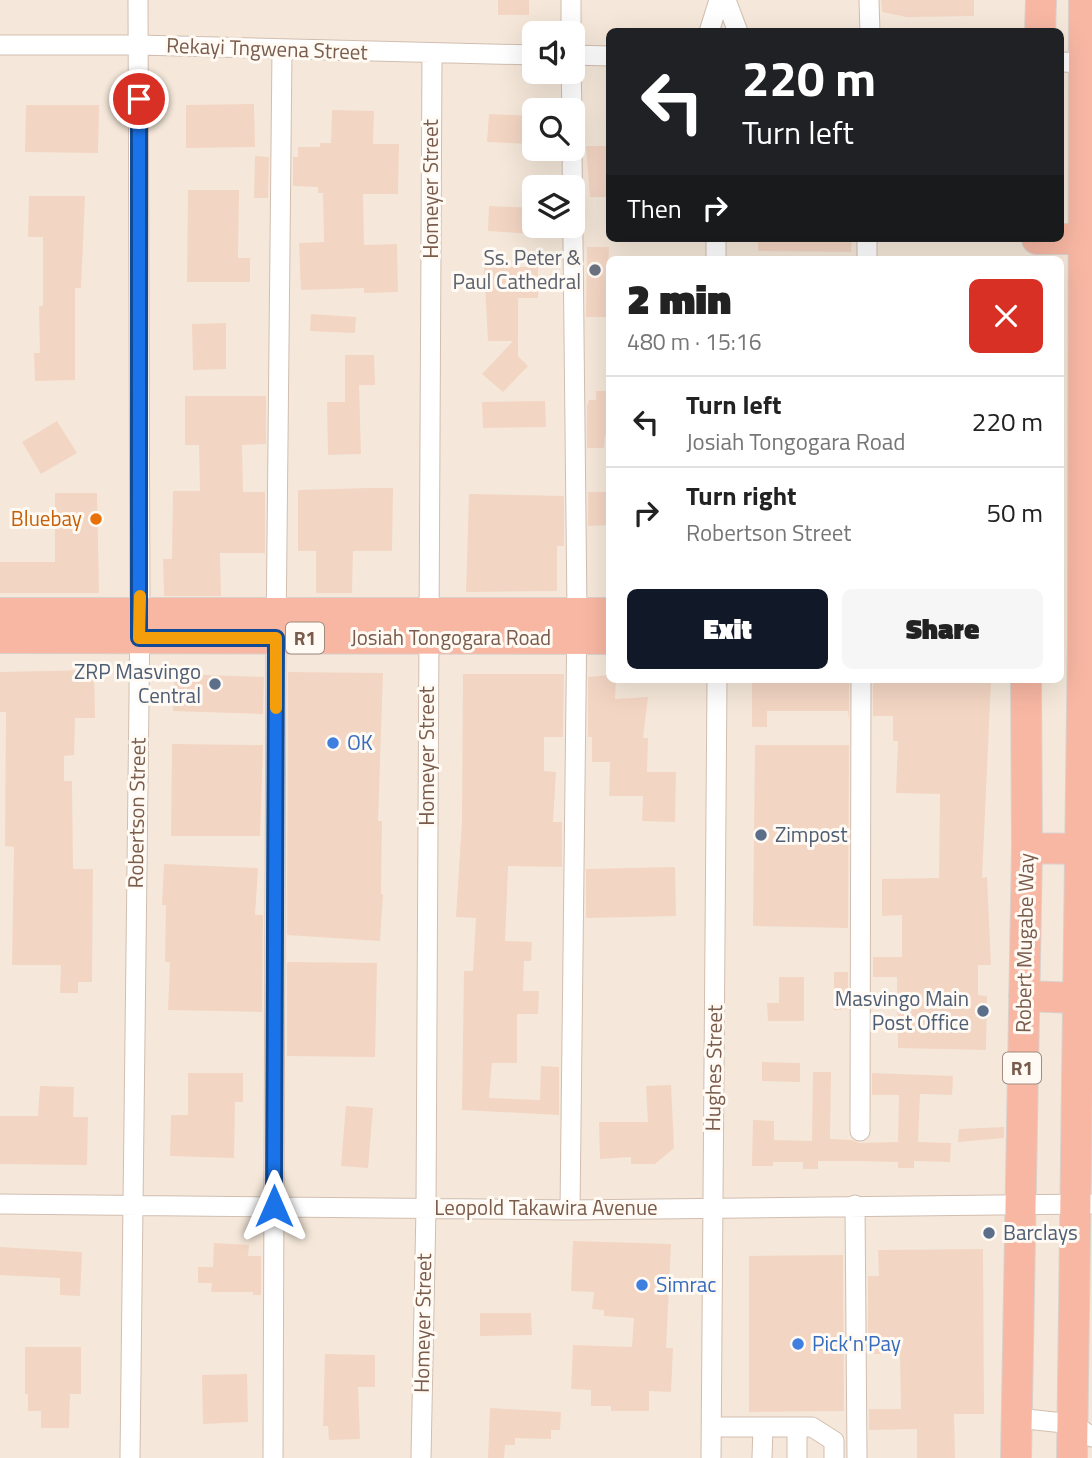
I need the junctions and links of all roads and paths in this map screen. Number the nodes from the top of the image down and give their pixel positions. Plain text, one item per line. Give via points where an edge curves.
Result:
1 (138, 0) edge
2 (571, 0) edge
3 (719, 0) edge
4 (726, 0) edge
5 (869, 0) edge
6 (1041, 0) edge
7 (1084, 0) edge
8 (571, 21) edge
9 (710, 28) edge
10 (736, 28) edge
11 (870, 28) edge
12 (1040, 28) edge
13 (0, 45) edge
14 (139, 45) junction
15 (282, 50) junction
16 (432, 55) junction
17 (522, 55) edge
18 (585, 55) edge
19 (606, 56) edge
20 (1079, 63) edge
21 (572, 161) edge
22 (1064, 239) edge
23 (1083, 239) junction
24 (1071, 426) edge
25 (577, 612) junction
26 (0, 613) edge
27 (606, 613) edge
28 (139, 626) junction
29 (276, 626) junction
30 (427, 626) junction
31 (1079, 636) edge
32 (0, 638) edge
33 (606, 639) edge
34 (718, 683) edge
35 (861, 683) edge
36 (1026, 683) edge
37 (1027, 848) junction
38 (1079, 849) junction
39 (1024, 996) junction
40 (1077, 998) junction
41 (860, 1131) dead end
42 (1019, 1202) junction
43 (0, 1204) edge
44 (1084, 1204) edge
45 (131, 1205) junction
46 (855, 1205) junction
47 (274, 1206) junction
48 (426, 1208) junction
49 (712, 1208) junction
50 (570, 1210) junction
51 (1017, 1418) junction
52 (712, 1427) junction
53 (763, 1427) junction
54 (797, 1427) junction
55 (1083, 1430) edge
56 (130, 1458) edge
57 (273, 1458) edge
58 (421, 1458) edge
59 (711, 1458) edge
60 (762, 1458) edge
61 (797, 1458) edge
62 (834, 1458) edge
63 (857, 1458) edge
64 (1016, 1458) edge
65 (1073, 1458) edge

1 - 14 street, Robertson Street
2 - 8 street
3 - 9 street
4 - 10 street
5 - 11 street
6 - 12 highway
7 - 20 highway
13 - 14 street, Rekayi Tngwena Street
14 - 15 street, Rekayi Tngwena Street
14 - 28 street, Robertson Street
15 - 16 street, Rekayi Tngwena Street
15 - 29 street
16 - 17 street, Rekayi Tngwena Street
16 - 30 street, Homeyer Street
18 - 19 street
20 - 23 highway
21 - 25 street
22 - 23 highway
23 - 24 highway
24 - 31 highway
25 - 27 highway, Josiah Tongogara Road / R1
25 - 30 highway, Josiah Tongogara Road / R1
25 - 50 street
26 - 28 highway, Josiah Tongogara Road / R1
28 - 29 highway, Josiah Tongogara Road / R1
28 - 32 highway, Josiah Tongogara Road / R1
28 - 45 street, Robertson Street
29 - 30 highway, Josiah Tongogara Road / R1
29 - 47 street
30 - 33 highway, Josiah Tongogara Road / R1
30 - 48 street, Homeyer Street
31 - 38 highway
34 - 49 street, Hughes Street
35 - 41 street
36 - 37 highway, Robert Mugabe Way / R1
37 - 38 highway
37 - 39 highway, Robert Mugabe Way / R1
38 - 40 highway
39 - 40 highway
39 - 42 highway, Robert Mugabe Way / R1
40 - 44 highway
42 - 44 street, Leopold Takawira Avenue
42 - 46 street, Leopold Takawira Avenue
42 - 51 highway, Robert Mugabe Way / R1
43 - 45 street, Leopold Takawira Avenue
44 - 55 highway
45 - 47 street, Leopold Takawira Avenue
45 - 56 street, Robertson Street
46 - 49 street, Leopold Takawira Avenue
46 - 63 street
47 - 48 street, Leopold Takawira Avenue
47 - 57 street
48 - 50 street, Leopold Takawira Avenue
48 - 58 street, Homeyer Street
49 - 50 street, Leopold Takawira Avenue
49 - 52 street, Hughes Street
51 - 55 street
51 - 64 highway, Robert Mugabe Way / R1
52 - 53 street
52 - 59 street, Hughes Street
53 - 54 street
53 - 60 street
54 - 61 street
54 - 62 street via 812,1427 834,1441
55 - 65 highway

